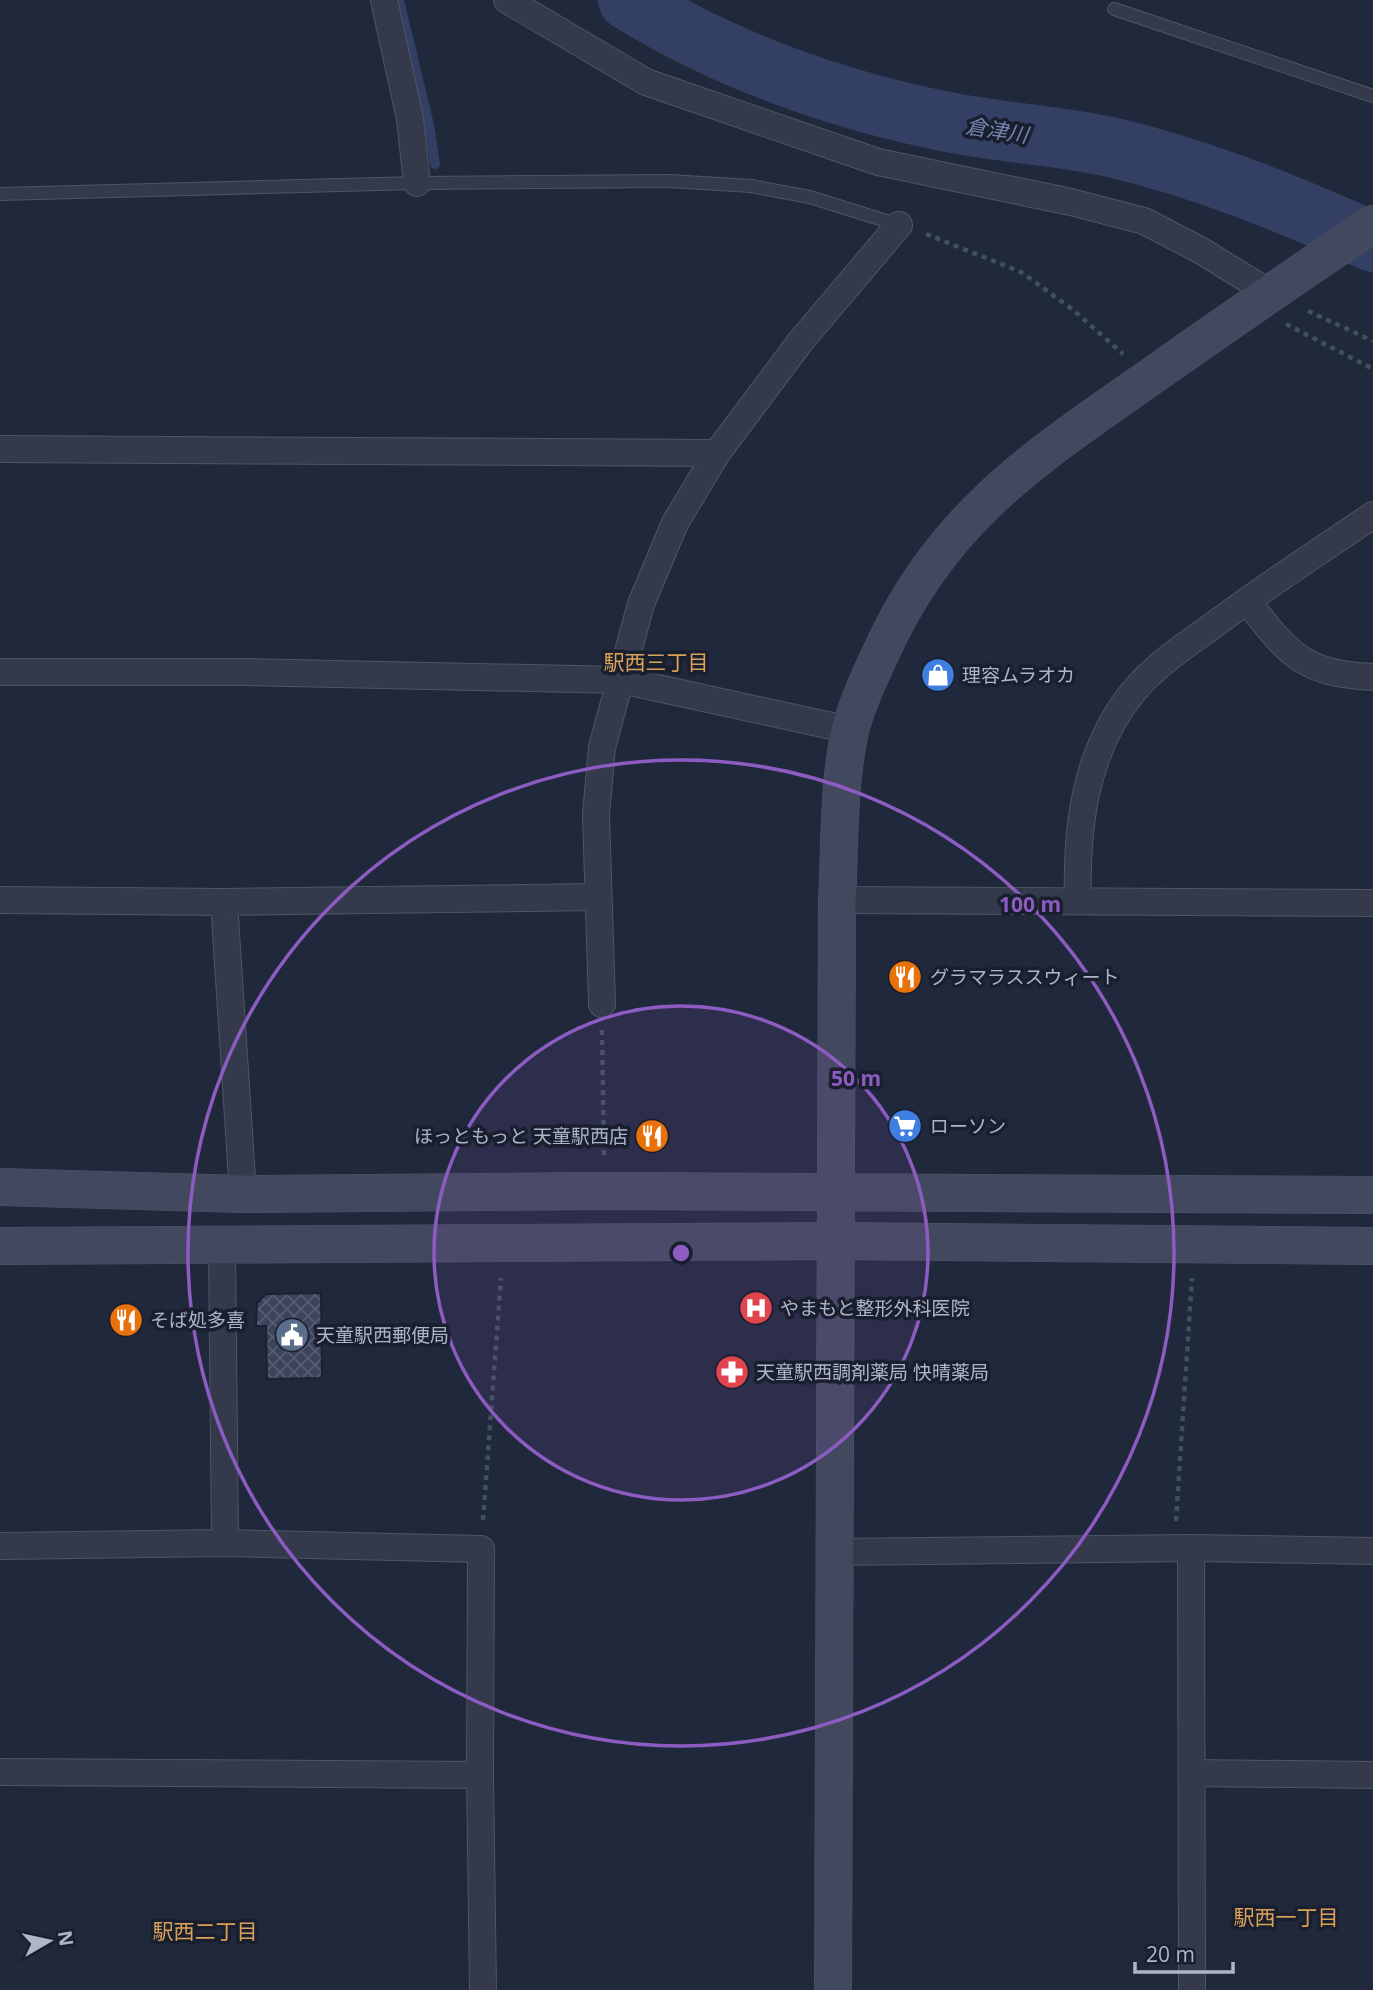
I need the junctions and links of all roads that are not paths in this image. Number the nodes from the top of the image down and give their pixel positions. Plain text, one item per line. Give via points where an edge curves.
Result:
1 (384, 0) edge
2 (507, 0) edge
3 (1114, 9) dead end
4 (1373, 96) edge
5 (416, 183) junction
6 (0, 194) edge
7 (1373, 224) edge
8 (899, 225) joint
9 (1271, 292) junction
10 (0, 449) edge
11 (717, 453) junction
12 (1373, 515) edge
13 (1247, 601) junction
14 (0, 672) edge
15 (1373, 677) edge
16 (621, 680) junction
17 (850, 730) junction
18 (597, 897) junction
19 (0, 900) edge
20 (837, 900) junction
21 (1078, 900) junction
22 (224, 902) junction
23 (1373, 903) edge
24 (602, 1004) road end
25 (0, 1187) edge
26 (836, 1192) junction
27 (243, 1194) junction
28 (1373, 1195) edge
29 (838, 1241) junction
30 (222, 1244) junction
31 (0, 1245) edge
32 (1373, 1246) edge
33 (225, 1543) junction
34 (0, 1546) edge
35 (1183, 1549) junction
36 (1373, 1551) edge
37 (832, 1552) junction
38 (0, 1772) edge
39 (1192, 1773) junction
40 (480, 1775) junction
41 (1373, 1775) edge
42 (483, 1990) edge
43 (833, 1990) edge
44 (1192, 1990) edge

1 - 5 street via 410,119
2 - 9 street via 646,82 878,162 1144,221
3 - 4 lane
5 - 6 lane
5 - 8 lane via 670,181 751,186 810,197
7 - 9 street
8 - 11 street via 800,342
9 - 17 street via 995,491 928,567 903,607
10 - 11 street
11 - 16 street via 675,523 641,604
12 - 13 street
13 - 15 street via 1283,646 1309,666
13 - 21 street via 1166,659 1133,692 1112,722 1084,800 1077,846
14 - 16 street
16 - 17 street
16 - 18 street via 602,747 596,815
17 - 20 street
18 - 22 street
18 - 24 street
19 - 22 street
20 - 21 street
20 - 26 street
21 - 23 street
22 - 27 street
25 - 27 street
26 - 27 street
26 - 28 street
26 - 29 street
29 - 30 street
29 - 32 street
29 - 37 street
30 - 31 street
30 - 33 street
33 - 34 street
33 - 40 street via 481,1549
35 - 36 street
35 - 37 street
35 - 39 street
37 - 43 street
38 - 40 street
39 - 41 street
39 - 44 street
40 - 42 street

